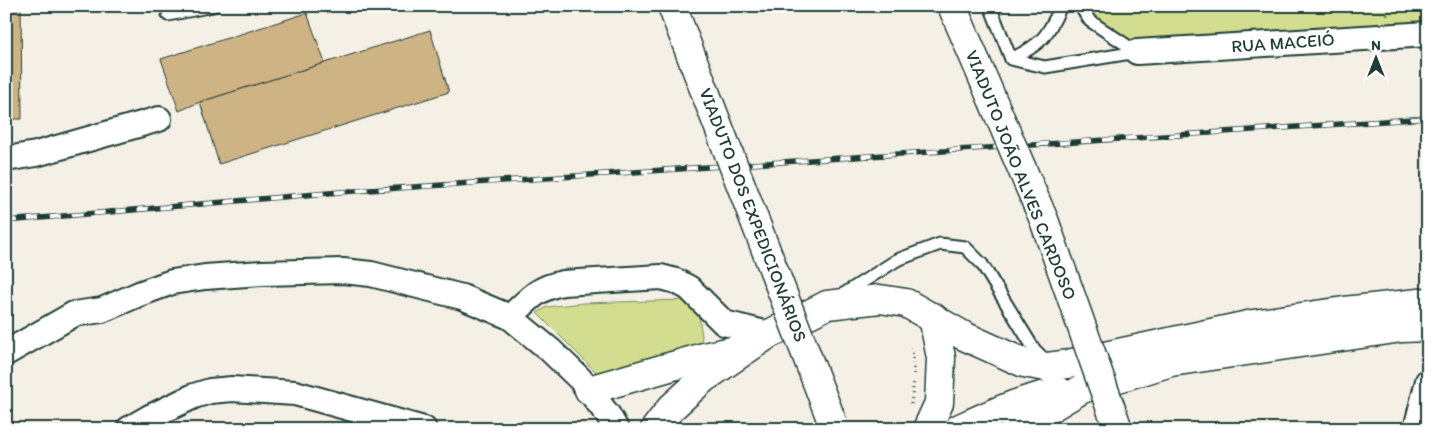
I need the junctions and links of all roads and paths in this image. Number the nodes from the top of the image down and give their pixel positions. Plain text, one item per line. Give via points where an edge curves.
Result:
1 (213, 6) edge
2 (672, 6) edge
3 (952, 6) edge
4 (990, 6) edge
5 (1061, 6) edge
6 (1080, 6) edge
7 (168, 15) dead end
8 (1428, 34) edge
9 (1137, 52) junction
10 (1011, 59) junction
11 (158, 118) dead end
12 (6, 159) edge
13 (1428, 302) edge
14 (827, 305) junction
15 (510, 317) junction
16 (932, 317) junction
17 (1428, 327) edge
18 (760, 340) junction
19 (911, 340) dead end
20 (6, 353) edge
21 (1068, 364) junction
22 (1428, 381) edge
23 (1082, 388) junction
24 (590, 390) junction
25 (918, 421) edge
26 (150, 423) edge
27 (607, 424) edge
28 (835, 427) edge
29 (129, 429) edge
30 (424, 429) edge
31 (655, 429) edge
32 (958, 429) edge
33 (1015, 429) edge
34 (1118, 429) edge
35 (1416, 429) edge

1 - 7 lane
2 - 28 main road, VIADUTO DOS EXPEDICIONÁRIOS, bridge
3 - 34 main road, VIADUTO JOÃO ALVES CARDOSO, bridge via 1044,220
4 - 10 lane
5 - 10 lane via 1049,33 1031,50
6 - 9 lane via 1090,21
8 - 9 street, RUA MACEIÓ
9 - 10 lane, RUA MACEIÓ via 1045,68
11 - 12 street via 36,154
13 - 21 main road via 1253,324
14 - 16 main road via 880,299 906,303
14 - 18 main road
14 - 21 lane via 897,260 940,244 965,247 982,264 1040,355 1045,360
15 - 18 street via 549,285 661,277 689,288 724,323
15 - 20 street via 462,297 371,274 343,271 205,277 172,282 102,310 74,314
15 - 24 street via 550,350
16 - 21 main road via 964,336 1024,363 1046,367
16 - 25 main road via 941,358 939,403
17 - 23 main road via 1402,328 1171,362
18 - 24 main road
18 - 31 main road via 703,379
19 - 25 path
22 - 35 street
23 - 32 main road via 1046,394
23 - 33 main road
24 - 27 street
26 - 29 street
26 - 30 street via 194,396 232,388 295,393

